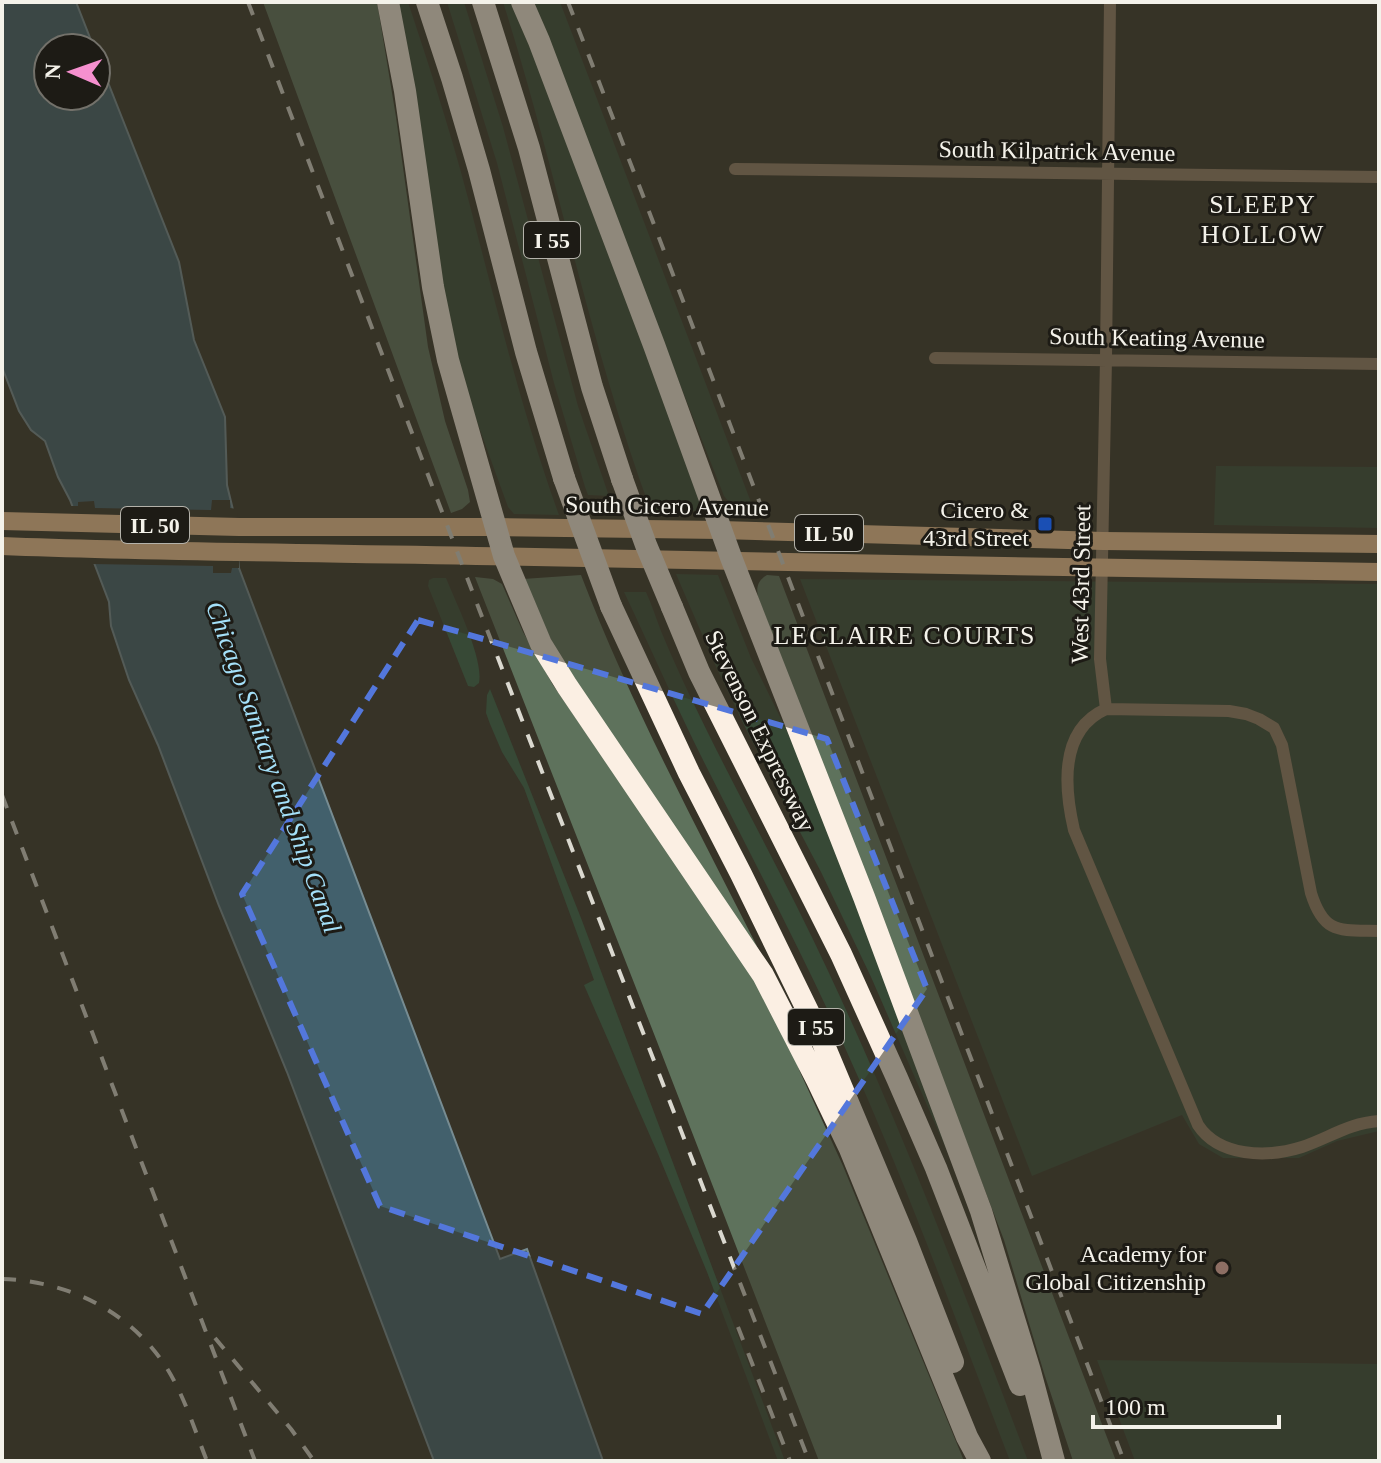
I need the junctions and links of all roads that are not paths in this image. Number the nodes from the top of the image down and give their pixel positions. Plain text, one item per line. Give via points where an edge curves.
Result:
1 (388, 2) edge
2 (427, 2) edge
3 (483, 2) edge
4 (522, 2) edge
5 (1110, 2) edge
6 (735, 169) dead end
7 (1108, 173) junction
8 (1379, 177) edge
9 (935, 358) dead end
10 (1106, 359) junction
11 (1379, 364) edge
12 (2, 521) edge
13 (496, 527) junction
14 (721, 530) junction
15 (1103, 541) junction
16 (1379, 544) edge
17 (2, 546) edge
18 (504, 556) junction
19 (732, 560) junction
20 (1102, 569) junction
21 (1379, 572) edge
22 (1106, 709) junction
23 (1379, 931) edge
24 (1379, 1121) edge
25 (980, 1461) edge
26 (991, 1461) edge
27 (1052, 1461) edge

1 - 13 highway via 433,287
2 - 26 highway, I 55, bridge via 564,478 611,606 821,1038
3 - 27 highway, Stevenson Expressway / I 55, bridge via 529,148 592,387 646,545 706,687 815,900 897,1078
4 - 14 highway
5 - 7 street, West 43rd Street
6 - 7 street, South Kilpatrick Avenue
7 - 8 street, South Kilpatrick Avenue
7 - 10 street, West 43rd Street
9 - 10 street, South Keating Avenue
10 - 11 street, South Keating Avenue
10 - 15 street, West 43rd Street
12 - 13 main road, South Cicero Avenue / IL 50
13 - 14 main road, South Cicero Avenue / IL 50
13 - 18 highway
14 - 15 main road, South Cicero Avenue / IL 50
14 - 19 highway
15 - 16 main road, South Cicero Avenue / IL 50
15 - 20 street, West 43rd Street
17 - 18 main road, IL 50
18 - 19 main road, IL 50
18 - 25 highway via 541,644 763,975 787,1020 850,1149
19 - 20 main road, IL 50
19 - 27 highway via 981,1211
20 - 21 main road, IL 50
20 - 22 street, West 43rd Street via 1100,659
22 - 23 street via 1229,711 1274,728 1316,910 1340,930
22 - 24 street via 1085,724 1069,752 1067,791 1074,830 1205,1136 1240,1152 1289,1151 1348,1127

